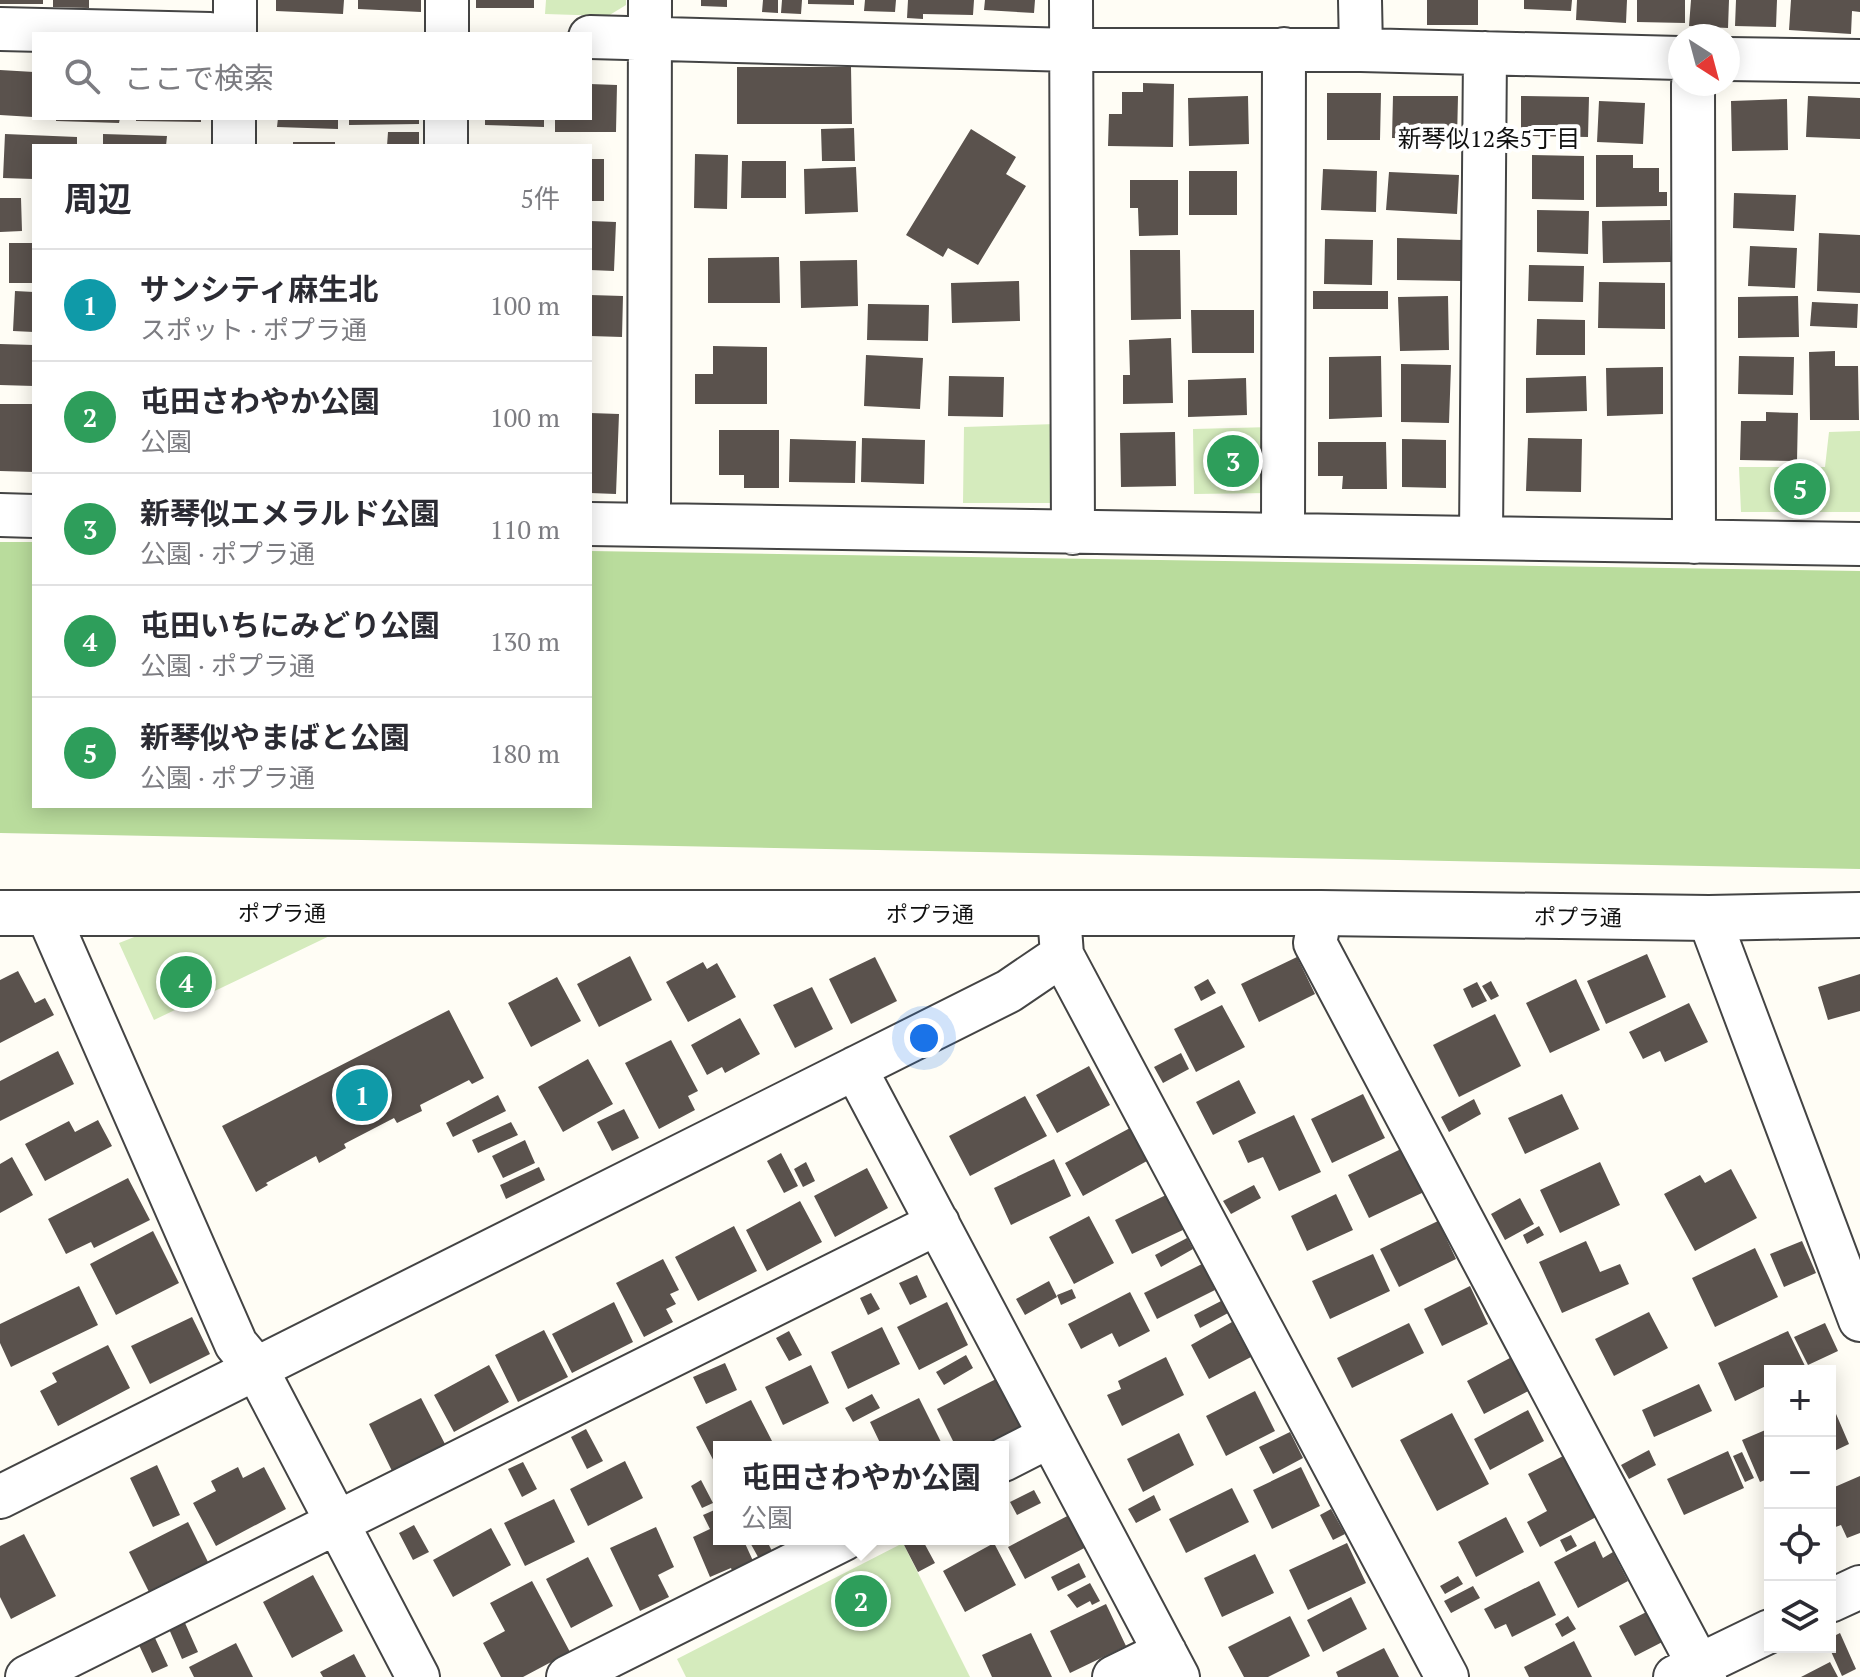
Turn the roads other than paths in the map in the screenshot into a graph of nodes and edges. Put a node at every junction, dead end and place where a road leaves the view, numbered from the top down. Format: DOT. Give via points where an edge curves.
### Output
graph roads {
  1 [pos="235,0"];
  2 [pos="447,0"];
  3 [pos="1071,0"];
  4 [pos="1360,0"];
  5 [pos="650,19"];
  6 [pos="0,29"];
  7 [pos="126,32"];
  8 [pos="235,32"];
  9 [pos="447,32"];
  10 [pos="592,36"];
  11 [pos="1284,49"];
  12 [pos="1072,50"];
  13 [pos="1361,50"];
  14 [pos="1485,53"];
  15 [pos="1668,58"];
  16 [pos="1740,59"];
  17 [pos="1860,61"];
  18 [pos="1693,96"];
  19 [pos="234,120"];
  20 [pos="446,120"];
  21 [pos="234,144"];
  22 [pos="446,144"];
  23 [pos="0,515"];
  24 [pos="32,516"];
  25 [pos="592,524"];
  26 [pos="649,525"];
  27 [pos="1073,533"];
  28 [pos="1283,535"];
  29 [pos="1481,536"];
  30 [pos="1694,542"];
  31 [pos="1860,544"];
  32 [pos="0,913"];
  33 [pos="47,913"];
  34 [pos="1321,913"];
  35 [pos="1860,915"];
  36 [pos="1709,918"];
  37 [pos="1061,935"];
  38 [pos="855,1068"];
  39 [pos="938,1223"];
  40 [pos="1860,1320"];
  41 [pos="256,1368"];
  42 [pos="1050,1436"];
  43 [pos="1009,1457"];
  44 [pos="5,1482"];
  45 [pos="337,1523"];
  46 [pos="832,1545"];
  47 [pos="1860,1587"];
  48 [pos="1836,1598"];
  49 [pos="1764,1634"];
  50 [pos="1171,1665"];
  51 [pos="1693,1673"];
  52 [pos="27,1677"];
  53 [pos="418,1677"];
  54 [pos="568,1677"];
  55 [pos="1114,1677"];
  56 [pos="1447,1677"];
  1 -- 8 [label="street"];
  2 -- 9 [label="street"];
  3 -- 12 [label="street"];
  4 -- 13 [label="street"];
  5 -- 10 [label="street"];
  5 -- 12 [label="street"];
  5 -- 26 [label="street"];
  6 -- 7 [label="street"];
  11 -- 12 [label="street"];
  11 -- 13 [label="street"];
  11 -- 28 [label="street"];
  12 -- 27 [label="street"];
  13 -- 14 [label="street"];
  14 -- 15 [label="street"];
  14 -- 29 [label="street"];
  16 -- 17 [label="street"];
  18 -- 30 [label="street"];
  19 -- 21 [label="street"];
  20 -- 22 [label="street"];
  23 -- 24 [label="street"];
  25 -- 26 [label="street"];
  26 -- 27 [label="street"];
  27 -- 28 [label="street"];
  28 -- 29 [label="street"];
  29 -- 30 [label="street"];
  30 -- 31 [label="street"];
  32 -- 33 [label="street, ポプラ通"];
  33 -- 37 [label="street, ポプラ通"];
  33 -- 41 [label="street" via="236,1344"];
  34 -- 36 [label="street, ポプラ通"];
  34 -- 37 [label="street, ポプラ通"];
  34 -- 51 [label="street" via="1315,943"];
  35 -- 36 [label="street, ポプラ通"];
  36 -- 40 [label="street"];
  37 -- 38 [label="street" via="1009,991"];
  37 -- 56 [label="street"];
  38 -- 39 [label="street"];
  38 -- 41 [label="street"];
  39 -- 42 [label="street"];
  39 -- 45 [label="street"];
  41 -- 44 [label="street"];
  41 -- 45 [label="street"];
  42 -- 43 [label="street"];
  42 -- 50 [label="street"];
  45 -- 52 [label="street"];
  45 -- 53 [label="street"];
  46 -- 54 [label="street"];
  47 -- 48 [label="street"];
  49 -- 51 [label="street"];
  50 -- 55 [label="street"];
}
